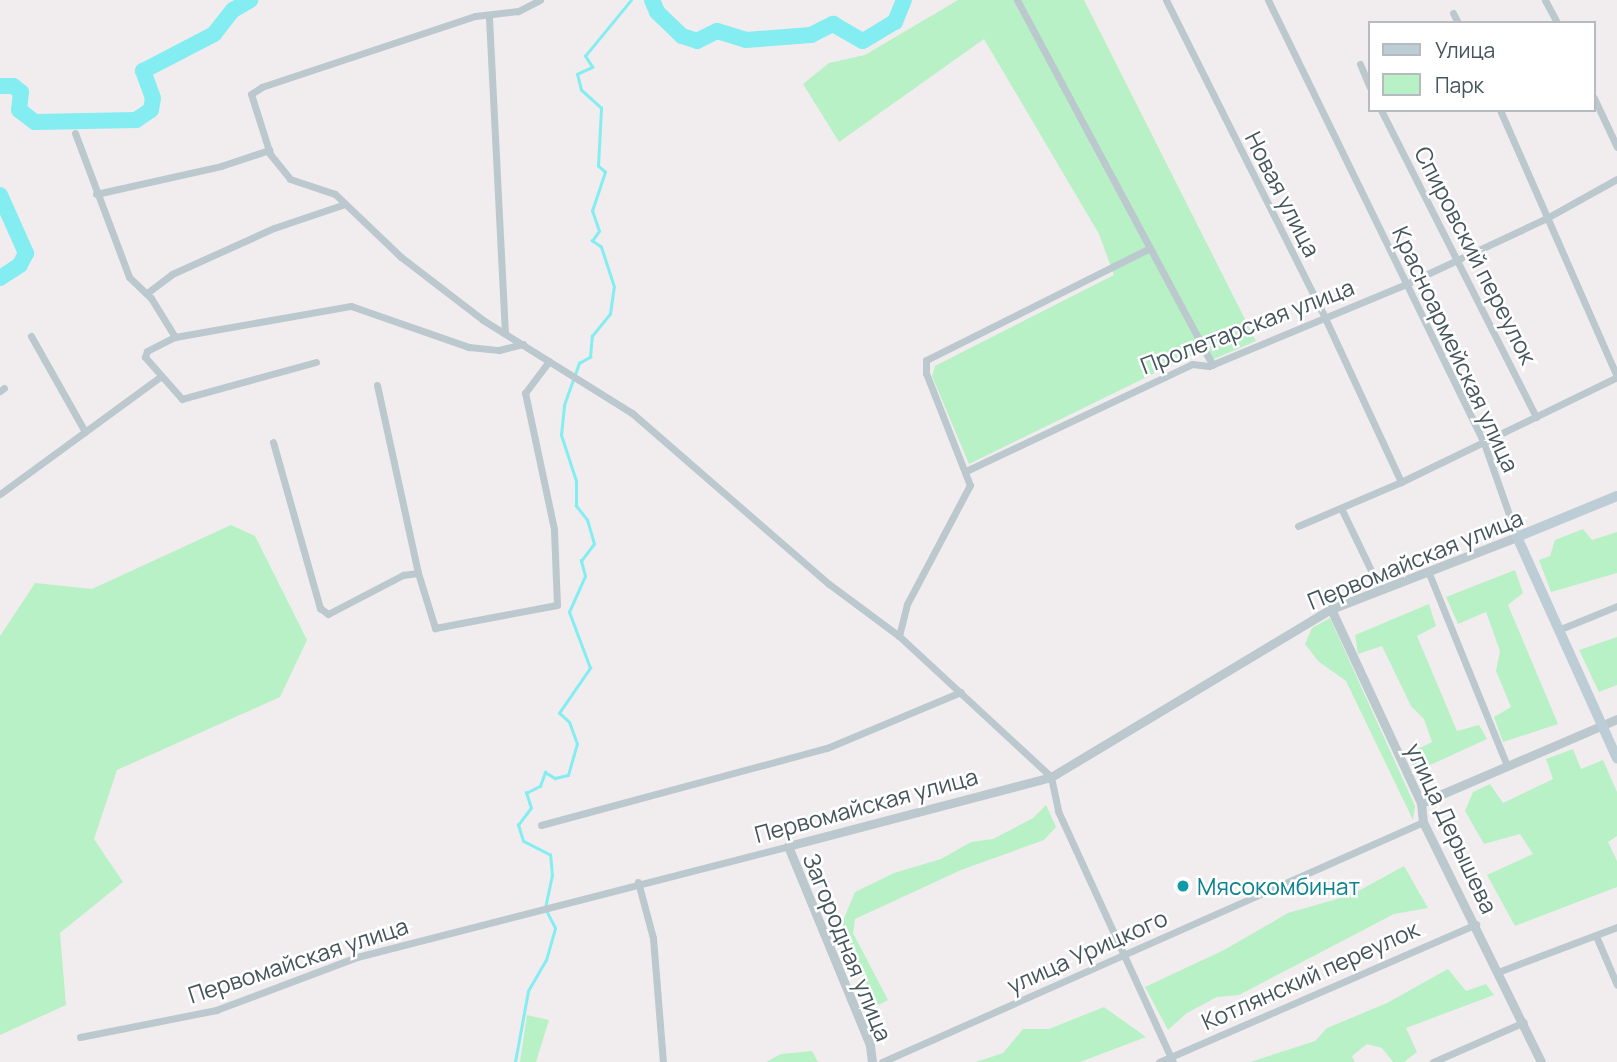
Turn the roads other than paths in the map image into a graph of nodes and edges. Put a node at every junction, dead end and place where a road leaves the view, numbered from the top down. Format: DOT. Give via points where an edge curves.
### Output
graph roads {
  1 [pos="540,0"];
  2 [pos="1017,0"];
  3 [pos="1167,0"];
  4 [pos="1268,0"];
  5 [pos="1545,0"];
  6 [pos="1453,13"];
  7 [pos="489,18"];
  8 [pos="1457,21"];
  9 [pos="1556,21"];
  10 [pos="1360,64"];
  11 [pos="1368,82"];
  12 [pos="1596,102"];
  13 [pos="1382,112"];
  14 [pos="1501,112"];
  15 [pos="75,133"];
  16 [pos="1617,147"];
  17 [pos="269,150"];
  18 [pos="1617,179"];
  19 [pos="96,194"];
  20 [pos="345,204"];
  21 [pos="1545,219"];
  22 [pos="1150,248"];
  23 [pos="1457,260"];
  24 [pos="1406,285"];
  25 [pos="147,293"];
  26 [pos="1325,318"];
  27 [pos="506,334"];
  28 [pos="31,336"];
  29 [pos="175,337"];
  30 [pos="523,344"];
  31 [pos="549,361"];
  32 [pos="316,362"];
  33 [pos="1213,365"];
  34 [pos="160,377"];
  35 [pos="1617,377"];
  36 [pos="377,385"];
  37 [pos="1536,417"];
  38 [pos="85,432"];
  39 [pos="273,442"];
  40 [pos="1484,443"];
  41 [pos="966,471"];
  42 [pos="1401,482"];
  43 [pos="0,494"];
  44 [pos="1617,496"];
  45 [pos="1341,508"];
  46 [pos="1298,526"];
  47 [pos="1517,537"];
  48 [pos="1428,572"];
  49 [pos="418,573"];
  50 [pos="1380,589"];
  51 [pos="1617,606"];
  52 [pos="1331,609"];
  53 [pos="1558,630"];
  54 [pos="899,636"];
  55 [pos="961,692"];
  56 [pos="1617,719"];
  57 [pos="1602,725"];
  58 [pos="1617,758"];
  59 [pos="1507,766"];
  60 [pos="1051,777"];
  61 [pos="1421,803"];
  62 [pos="1423,822"];
  63 [pos="541,825"];
  64 [pos="788,846"];
  65 [pos="638,882"];
  66 [pos="1476,924"];
  67 [pos="1617,927"];
  68 [pos="1596,936"];
  69 [pos="1123,957"];
  70 [pos="1498,972"];
  71 [pos="1617,985"];
  72 [pos="1524,1022"];
  73 [pos="80,1037"];
  74 [pos="1172,1059"];
  75 [pos="663,1062"];
  76 [pos="872,1062"];
  77 [pos="882,1062"];
  78 [pos="1159,1062"];
  79 [pos="1433,1062"];
  80 [pos="1541,1062"];
  1 -- 7 [label="street"];
  2 -- 22 [label="street"];
  3 -- 26 [label="street, Новая улица"];
  4 -- 24 [label="street, Красноармейская улица"];
  5 -- 9 [label="street"];
  6 -- 8 [label="street"];
  7 -- 17 [label="street" via="475,16 262,87 251,94"];
  7 -- 27 [label="street"];
  10 -- 11 [label="street"];
  12 -- 16 [label="street"];
  13 -- 23 [label="street, Спировский переулок"];
  14 -- 21 [label="street" via="1544,204"];
  15 -- 19 [label="street"];
  17 -- 19 [label="street" via="221,166"];
  17 -- 20 [label="street" via="290,179 335,194"];
  18 -- 21 [label="street, Пролетарская улица"];
  19 -- 25 [label="street" via="129,277"];
  20 -- 25 [label="street" via="274,228 172,274"];
  20 -- 27 [label="street" via="401,257"];
  21 -- 23 [label="street, Пролетарская улица"];
  21 -- 35 [label="street"];
  22 -- 33 [label="street"];
  22 -- 41 [label="street" via="926,360 926,373"];
  23 -- 24 [label="street, Пролетарская улица"];
  23 -- 37 [label="street, Спировский переулок"];
  24 -- 26 [label="street, Пролетарская улица"];
  24 -- 40 [label="street, Красноармейская улица"];
  25 -- 29 [label="street"];
  26 -- 33 [label="street, Пролетарская улица"];
  26 -- 42 [label="street, Новая улица"];
  27 -- 30 [label="street"];
  28 -- 38 [label="street"];
  29 -- 30 [label="street" via="351,306 469,347 499,350"];
  29 -- 34 [label="street" via="147,351 145,357"];
  30 -- 31 [label="street"];
  31 -- 49 [label="street" via="525,393 557,551 557,605 435,628"];
  31 -- 54 [label="street" via="632,413 829,584"];
  32 -- 34 [label="street" via="182,399"];
  33 -- 41 [label="street, Пролетарская улица" via="1192,364"];
  34 -- 38 [label="street"];
  35 -- 37 [label="street"];
  36 -- 49 [label="street"];
  37 -- 40 [label="street"];
  38 -- 43 [label="street"];
  39 -- 49 [label="street" via="320,608 328,614 403,575"];
  40 -- 42 [label="street"];
  40 -- 47 [label="street, Красноармейская улица"];
  41 -- 54 [label="street" via="970,485 965,500 907,604"];
  42 -- 45 [label="street"];
  44 -- 47 [label="main road, Первомайская улица"];
  45 -- 46 [label="street"];
  45 -- 50 [label="street"];
  47 -- 48 [label="street, Первомайская улица"];
  47 -- 53 [label="main road, Красноармейская улица"];
  48 -- 50 [label="street, Первомайская улица"];
  48 -- 59 [label="street"];
  50 -- 52 [label="street, Первомайская улица"];
  51 -- 53 [label="street"];
  52 -- 60 [label="street, Первомайская улица"];
  52 -- 61 [label="street, улица Дерышева"];
  53 -- 57 [label="main road, Красноармейская улица"];
  54 -- 55 [label="street"];
  55 -- 60 [label="street"];
  55 -- 63 [label="street" via="814,752"];
  56 -- 57 [label="street"];
  57 -- 58 [label="main road, Красноармейская улица"];
  57 -- 59 [label="street"];
  59 -- 61 [label="street"];
  60 -- 64 [label="street, Первомайская улица"];
  60 -- 69 [label="street" via="1058,811"];
  61 -- 62 [label="street, улица Дерышева"];
  62 -- 66 [label="street, улица Дерышева"];
  62 -- 69 [label="street, улица Урицкого"];
  64 -- 65 [label="street, Первомайская улица"];
  64 -- 76 [label="street, Загородная улица" via="870,1045"];
  65 -- 73 [label="street, Первомайская улица" via="358,957 216,1010"];
  65 -- 75 [label="street" via="653,938"];
  66 -- 70 [label="street, улица Дерышева"];
  66 -- 74 [label="street, Котлянский переулок"];
  67 -- 68 [label="street"];
  68 -- 70 [label="street"];
  68 -- 71 [label="street"];
  69 -- 74 [label="street"];
  69 -- 77 [label="street, улица Урицкого"];
  70 -- 72 [label="street, улица Дерышева"];
  72 -- 79 [label="street"];
  72 -- 80 [label="street, улица Дерышева"];
  74 -- 78 [label="street, Котлянский переулок"];
}
